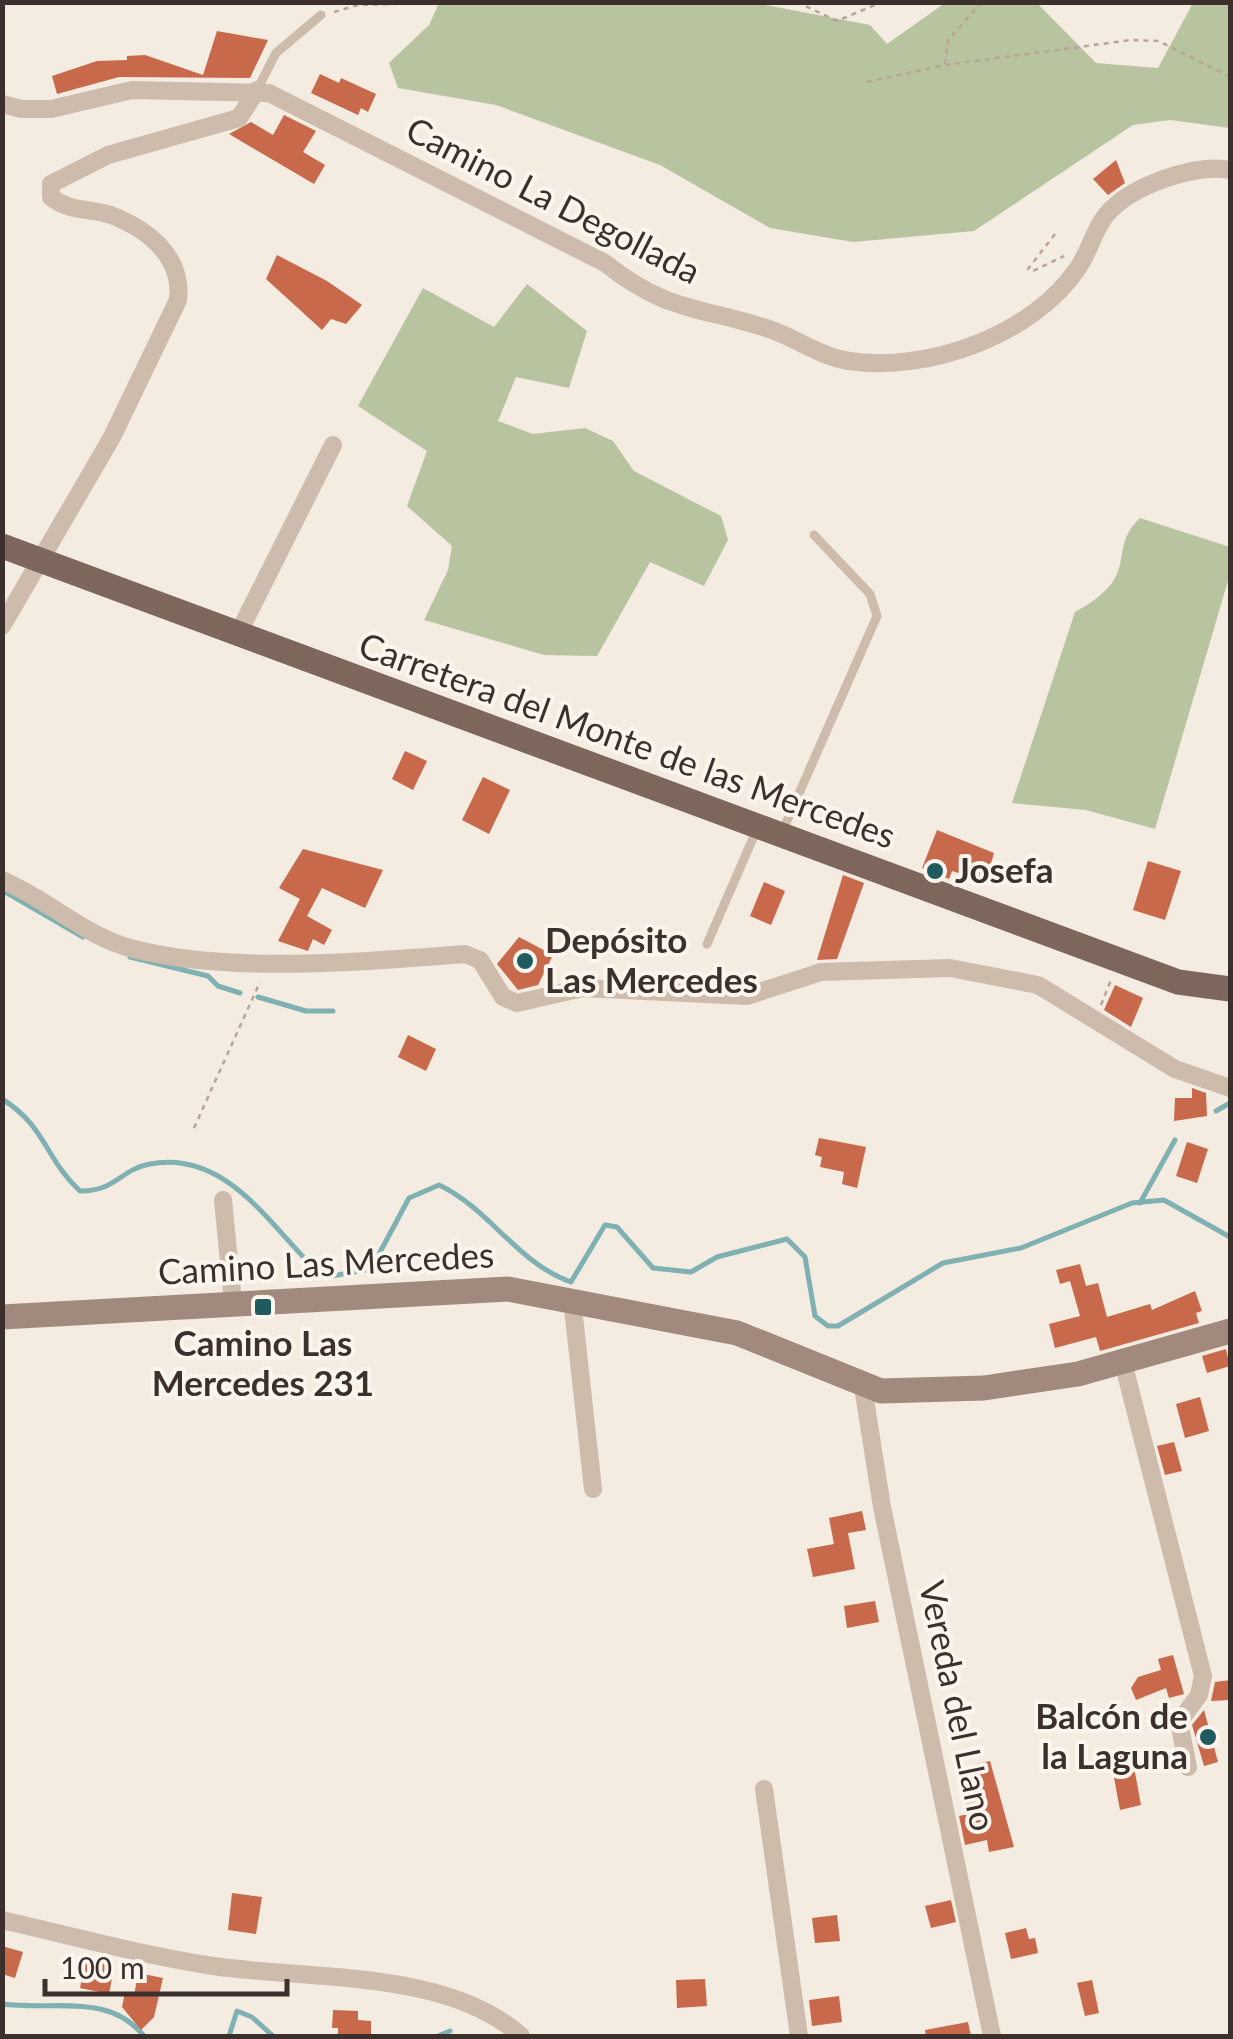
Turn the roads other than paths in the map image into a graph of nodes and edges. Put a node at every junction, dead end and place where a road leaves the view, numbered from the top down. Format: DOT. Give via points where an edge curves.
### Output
graph roads {
  1 [pos="321,16"];
  2 [pos="256,90"];
  3 [pos="2,104"];
  4 [pos="1230,170"];
  5 [pos="333,446"];
  6 [pos="814,534"];
  7 [pos="2,546"];
  8 [pos="37,560"];
  9 [pos="2,626"];
  10 [pos="238,634"];
  11 [pos="770,831"];
  12 [pos="2,880"];
  13 [pos="707,944"];
  14 [pos="1230,989"];
  15 [pos="1230,1088"];
  16 [pos="223,1200"];
  17 [pos="572,1299"];
  18 [pos="233,1302"];
  19 [pos="2,1317"];
  20 [pos="1230,1331"];
  21 [pos="1123,1362"];
  22 [pos="864,1387"];
  23 [pos="594,1489"];
  24 [pos="1188,1767"];
  25 [pos="764,1789"];
  26 [pos="2,1920"];
  27 [pos="522,2036"];
  28 [pos="800,2036"];
  29 [pos="992,2036"];
  1 -- 2 [label="lane" via="276,53"];
  2 -- 3 [label="street" via="132,90 22,110"];
  2 -- 4 [label="street, Camino La Degollada" via="605,263 670,305 771,330 858,362 946,355 1017,326 1075,272 1113,208 1176,175 1212,166"];
  2 -- 8 [label="street" via="239,118 108,154 51,184 61,205 111,216 160,244 180,279 178,300 112,437"];
  5 -- 10 [label="street"];
  6 -- 11 [label="lane" via="870,594 876,616"];
  7 -- 8 [label="main road, Carretera del Monte de las Mercedes"];
  8 -- 9 [label="street"];
  8 -- 10 [label="main road, Carretera del Monte de las Mercedes"];
  10 -- 11 [label="main road, Carretera del Monte de las Mercedes"];
  11 -- 13 [label="lane"];
  11 -- 14 [label="main road, Carretera del Monte de las Mercedes" via="1178,982"];
  12 -- 15 [label="street" via="128,948 268,962 465,954 480,960 503,997 517,1003 583,988 747,996 822,972 950,968 1038,985 1175,1069"];
  16 -- 18 [label="street"];
  17 -- 18 [label="main road, Camino Las Mercedes" via="478,1288"];
  17 -- 22 [label="main road, Camino Las Mercedes" via="737,1333"];
  17 -- 23 [label="street"];
  18 -- 19 [label="main road, Camino Las Mercedes"];
  20 -- 21 [label="main road, Camino Las Mercedes"];
  21 -- 22 [label="main road, Camino Las Mercedes" via="984,1388"];
  21 -- 24 [label="street" via="1203,1676 1180,1722"];
  22 -- 29 [label="street, Vereda del Llano" via="882,1507"];
  25 -- 28 [label="street"];
  26 -- 27 [label="street" via="211,1966 423,1990 471,2002"];
}
